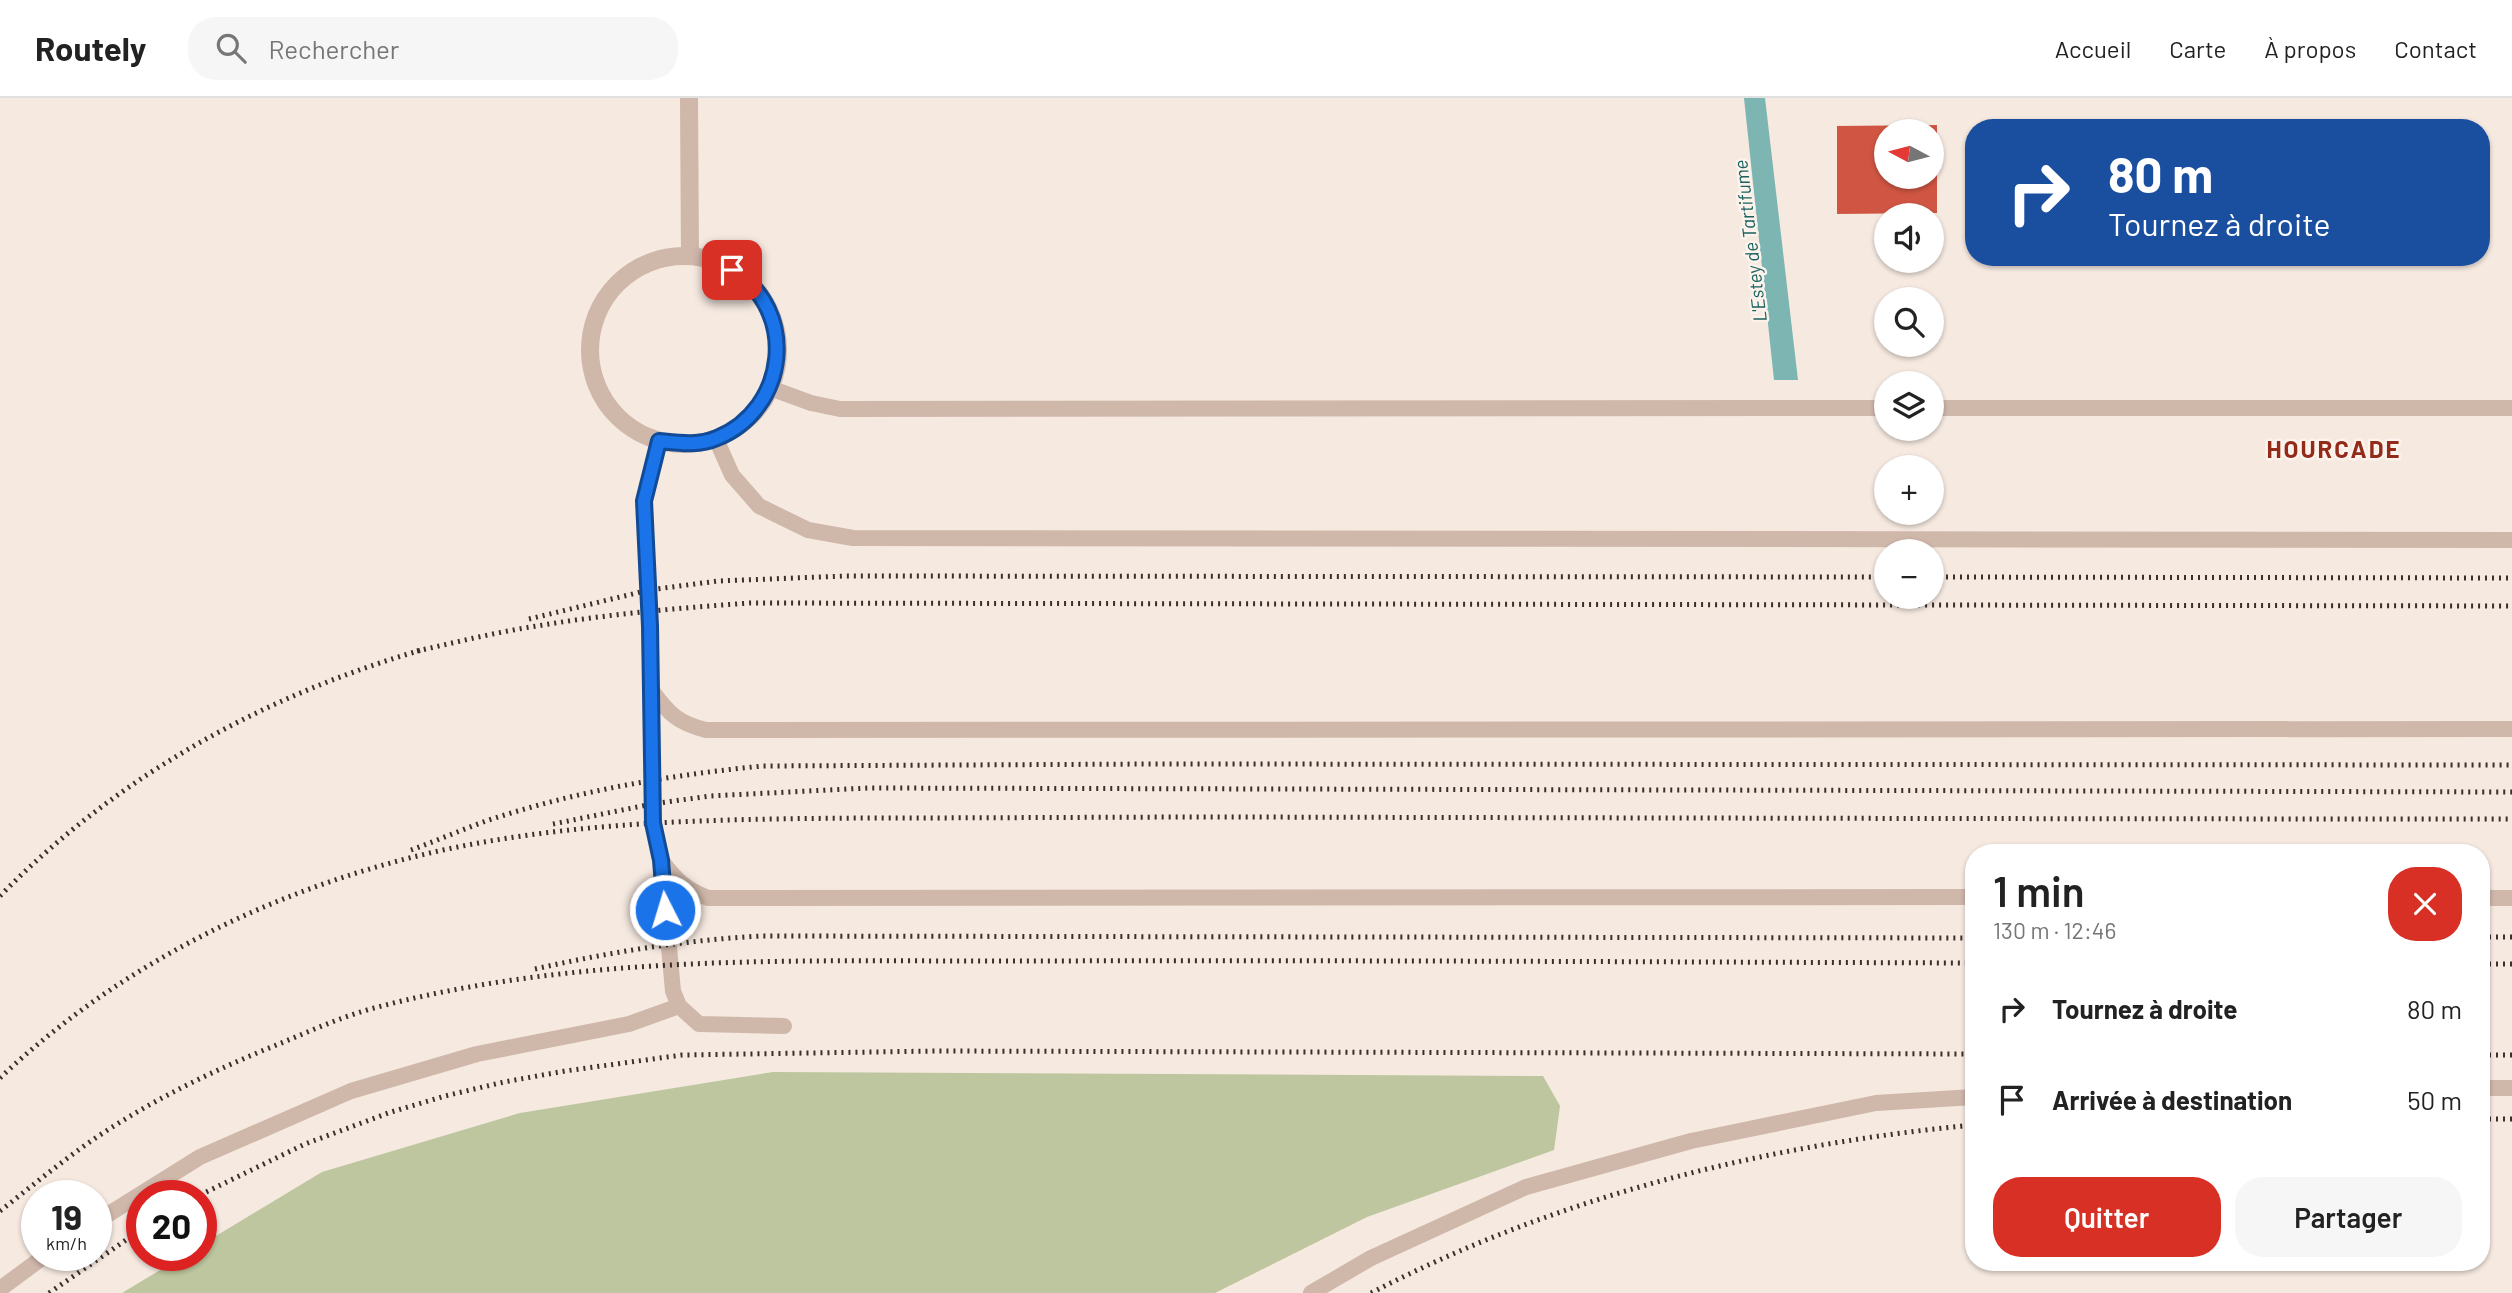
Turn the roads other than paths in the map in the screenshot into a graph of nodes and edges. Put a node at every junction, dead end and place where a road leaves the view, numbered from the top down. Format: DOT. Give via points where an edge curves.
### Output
graph roads {
  1 [pos="689,98"];
  2 [pos="690,256"];
  3 [pos="770,388"];
  4 [pos="1874,408"];
  5 [pos="1944,408"];
  6 [pos="2512,408"];
  7 [pos="716,439"];
  8 [pos="659,441"];
  9 [pos="2512,540"];
  10 [pos="652,691"];
  11 [pos="2512,729"];
  12 [pos="661,860"];
  13 [pos="1965,897"];
  14 [pos="2490,898"];
  15 [pos="2512,898"];
  16 [pos="679,1006"];
  17 [pos="784,1026"];
  18 [pos="2490,1088"];
  19 [pos="2512,1088"];
  20 [pos="1965,1098"];
  21 [pos="112,1212"];
  22 [pos="25,1271"];
  23 [pos="0,1289"];
  24 [pos="1311,1293"];
  1 -- 2 [label="street"];
  2 -- 3 [label="street" via="720,262 745,278 764,301 775,329 778,359"];
  2 -- 8 [label="street" via="659,258 631,271 609,292 593,330 590,350 595,380 609,407 632,429"];
  3 -- 4 [label="lane" via="811,404 840,409"];
  3 -- 7 [label="street" via="757,410"];
  5 -- 6 [label="lane"];
  7 -- 8 [label="street" via="688,444"];
  7 -- 9 [label="lane" via="732,475 759,506 808,530 853,538"];
  8 -- 10 [label="lane" via="644,501"];
  10 -- 11 [label="lane" via="666,711 686,725 706,730"];
  10 -- 12 [label="lane" via="653,823"];
  12 -- 13 [label="lane" via="676,880 708,898"];
  12 -- 16 [label="lane" via="671,983"];
  14 -- 15 [label="lane"];
  16 -- 17 [label="lane" via="699,1024"];
  16 -- 21 [label="lane" via="629,1024 477,1054 351,1091 200,1157"];
  18 -- 19 [label="lane"];
  20 -- 24 [label="lane" via="1863,1106 1691,1141 1526,1187 1371,1258"];
  22 -- 23 [label="lane"];
}
